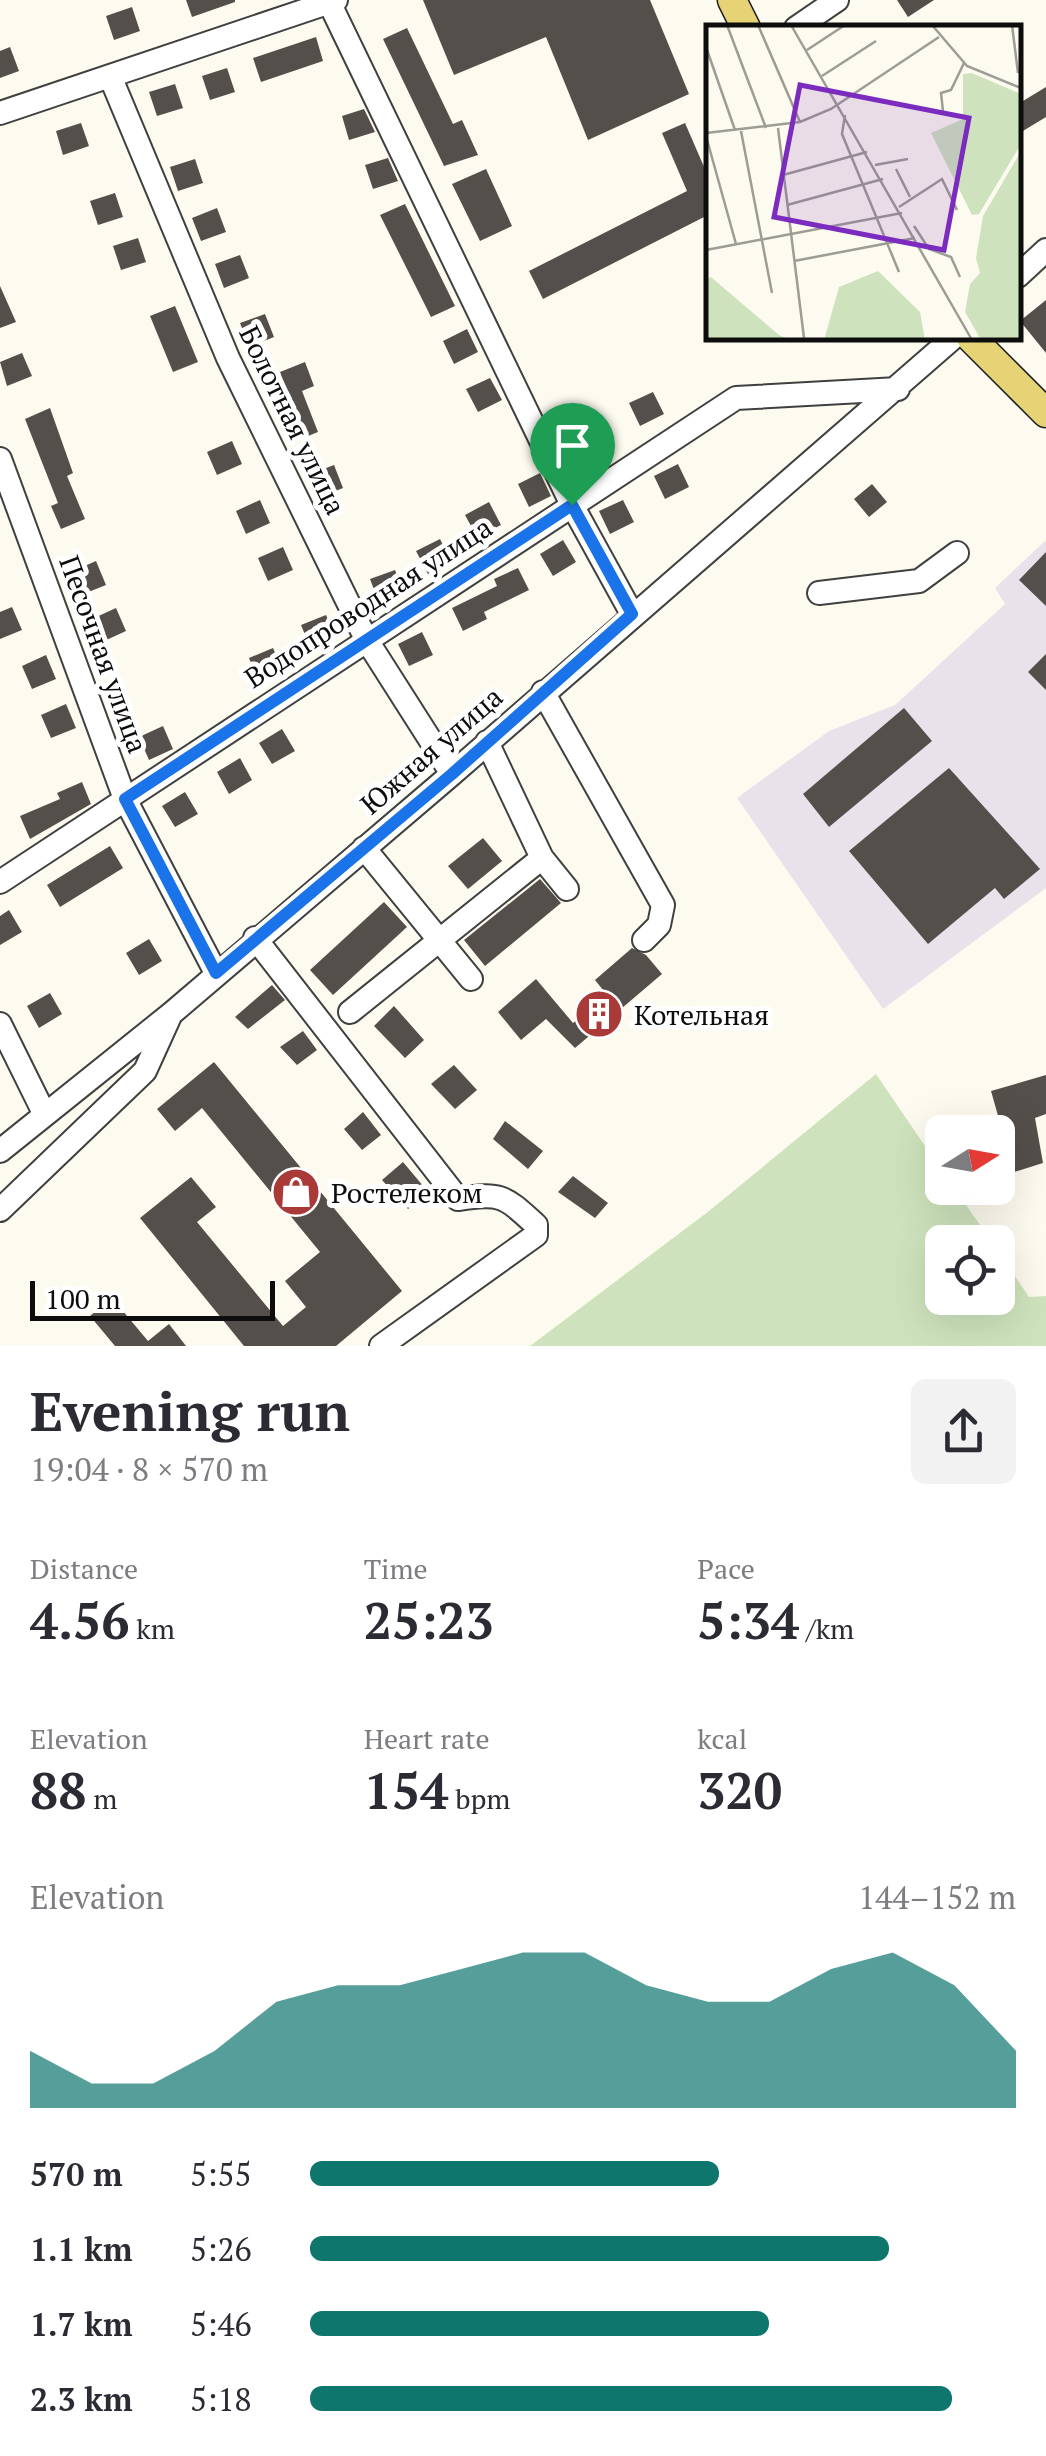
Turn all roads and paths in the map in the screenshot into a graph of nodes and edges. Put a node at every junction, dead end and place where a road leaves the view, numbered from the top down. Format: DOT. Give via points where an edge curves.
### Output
graph roads {
  1 [pos="732,0"];
  2 [pos="837,0"];
  3 [pos="332,1"];
  4 [pos="744,25"];
  5 [pos="800,25"];
  6 [pos="110,76"];
  7 [pos="0,113"];
  8 [pos="1046,250"];
  9 [pos="1021,273"];
  10 [pos="951,340"];
  11 [pos="974,340"];
  12 [pos="898,389"];
  13 [pos="1046,413"];
  14 [pos="0,459"];
  15 [pos="572,505"];
  16 [pos="957,553"];
  17 [pos="819,593"];
  18 [pos="632,614"];
  19 [pos="366,639"];
  20 [pos="543,692"];
  21 [pos="486,742"];
  22 [pos="452,774"];
  23 [pos="125,799"];
  24 [pos="364,848"];
  25 [pos="542,858"];
  26 [pos="0,882"];
  27 [pos="567,889"];
  28 [pos="255,938"];
  29 [pos="440,940"];
  30 [pos="644,940"];
  31 [pos="216,973"];
  32 [pos="470,978"];
  33 [pos="350,1012"];
  34 [pos="172,1013"];
  35 [pos="0,1024"];
  36 [pos="44,1112"];
  37 [pos="0,1151"];
  38 [pos="0,1210"];
  39 [pos="381,1346"];
  1 -- 4 [label="main road"];
  2 -- 5 [label="street"];
  3 -- 6 [label="street"];
  3 -- 15 [label="street"];
  6 -- 7 [label="street"];
  6 -- 19 [label="street, Болотная улица" via="228,358"];
  8 -- 9 [label="street"];
  10 -- 12 [label="street, Южная улица"];
  11 -- 13 [label="main road"];
  12 -- 15 [label="street, Водопроводная улица" via="736,398"];
  12 -- 18 [label="street, Южная улица"];
  14 -- 23 [label="street, Песочная улица"];
  15 -- 18 [label="street"];
  15 -- 19 [label="street, Водопроводная улица"];
  16 -- 17 [label="street" via="919,581"];
  18 -- 20 [label="street, Южная улица"];
  19 -- 22 [label="street, Болотная улица"];
  19 -- 23 [label="street, Водопроводная улица"];
  20 -- 21 [label="street, Южная улица"];
  20 -- 30 [label="street" via="662,905 659,925"];
  21 -- 22 [label="street, Южная улица"];
  21 -- 25 [label="street"];
  22 -- 24 [label="street, Южная улица"];
  23 -- 26 [label="street, Водопроводная улица"];
  23 -- 31 [label="street, Песочная улица"];
  24 -- 28 [label="street, Южная улица"];
  24 -- 29 [label="street"];
  25 -- 27 [label="street"];
  25 -- 29 [label="street"];
  28 -- 31 [label="street, Южная улица"];
  28 -- 39 [label="street" via="458,1198 488,1192 508,1199 536,1225 536,1234"];
  29 -- 32 [label="street"];
  29 -- 33 [label="street"];
  31 -- 34 [label="street, Южная улица"];
  34 -- 36 [label="street, Южная улица"];
  34 -- 38 [label="street" via="145,1072"];
  35 -- 36 [label="street"];
  36 -- 37 [label="street, Южная улица"];
}
